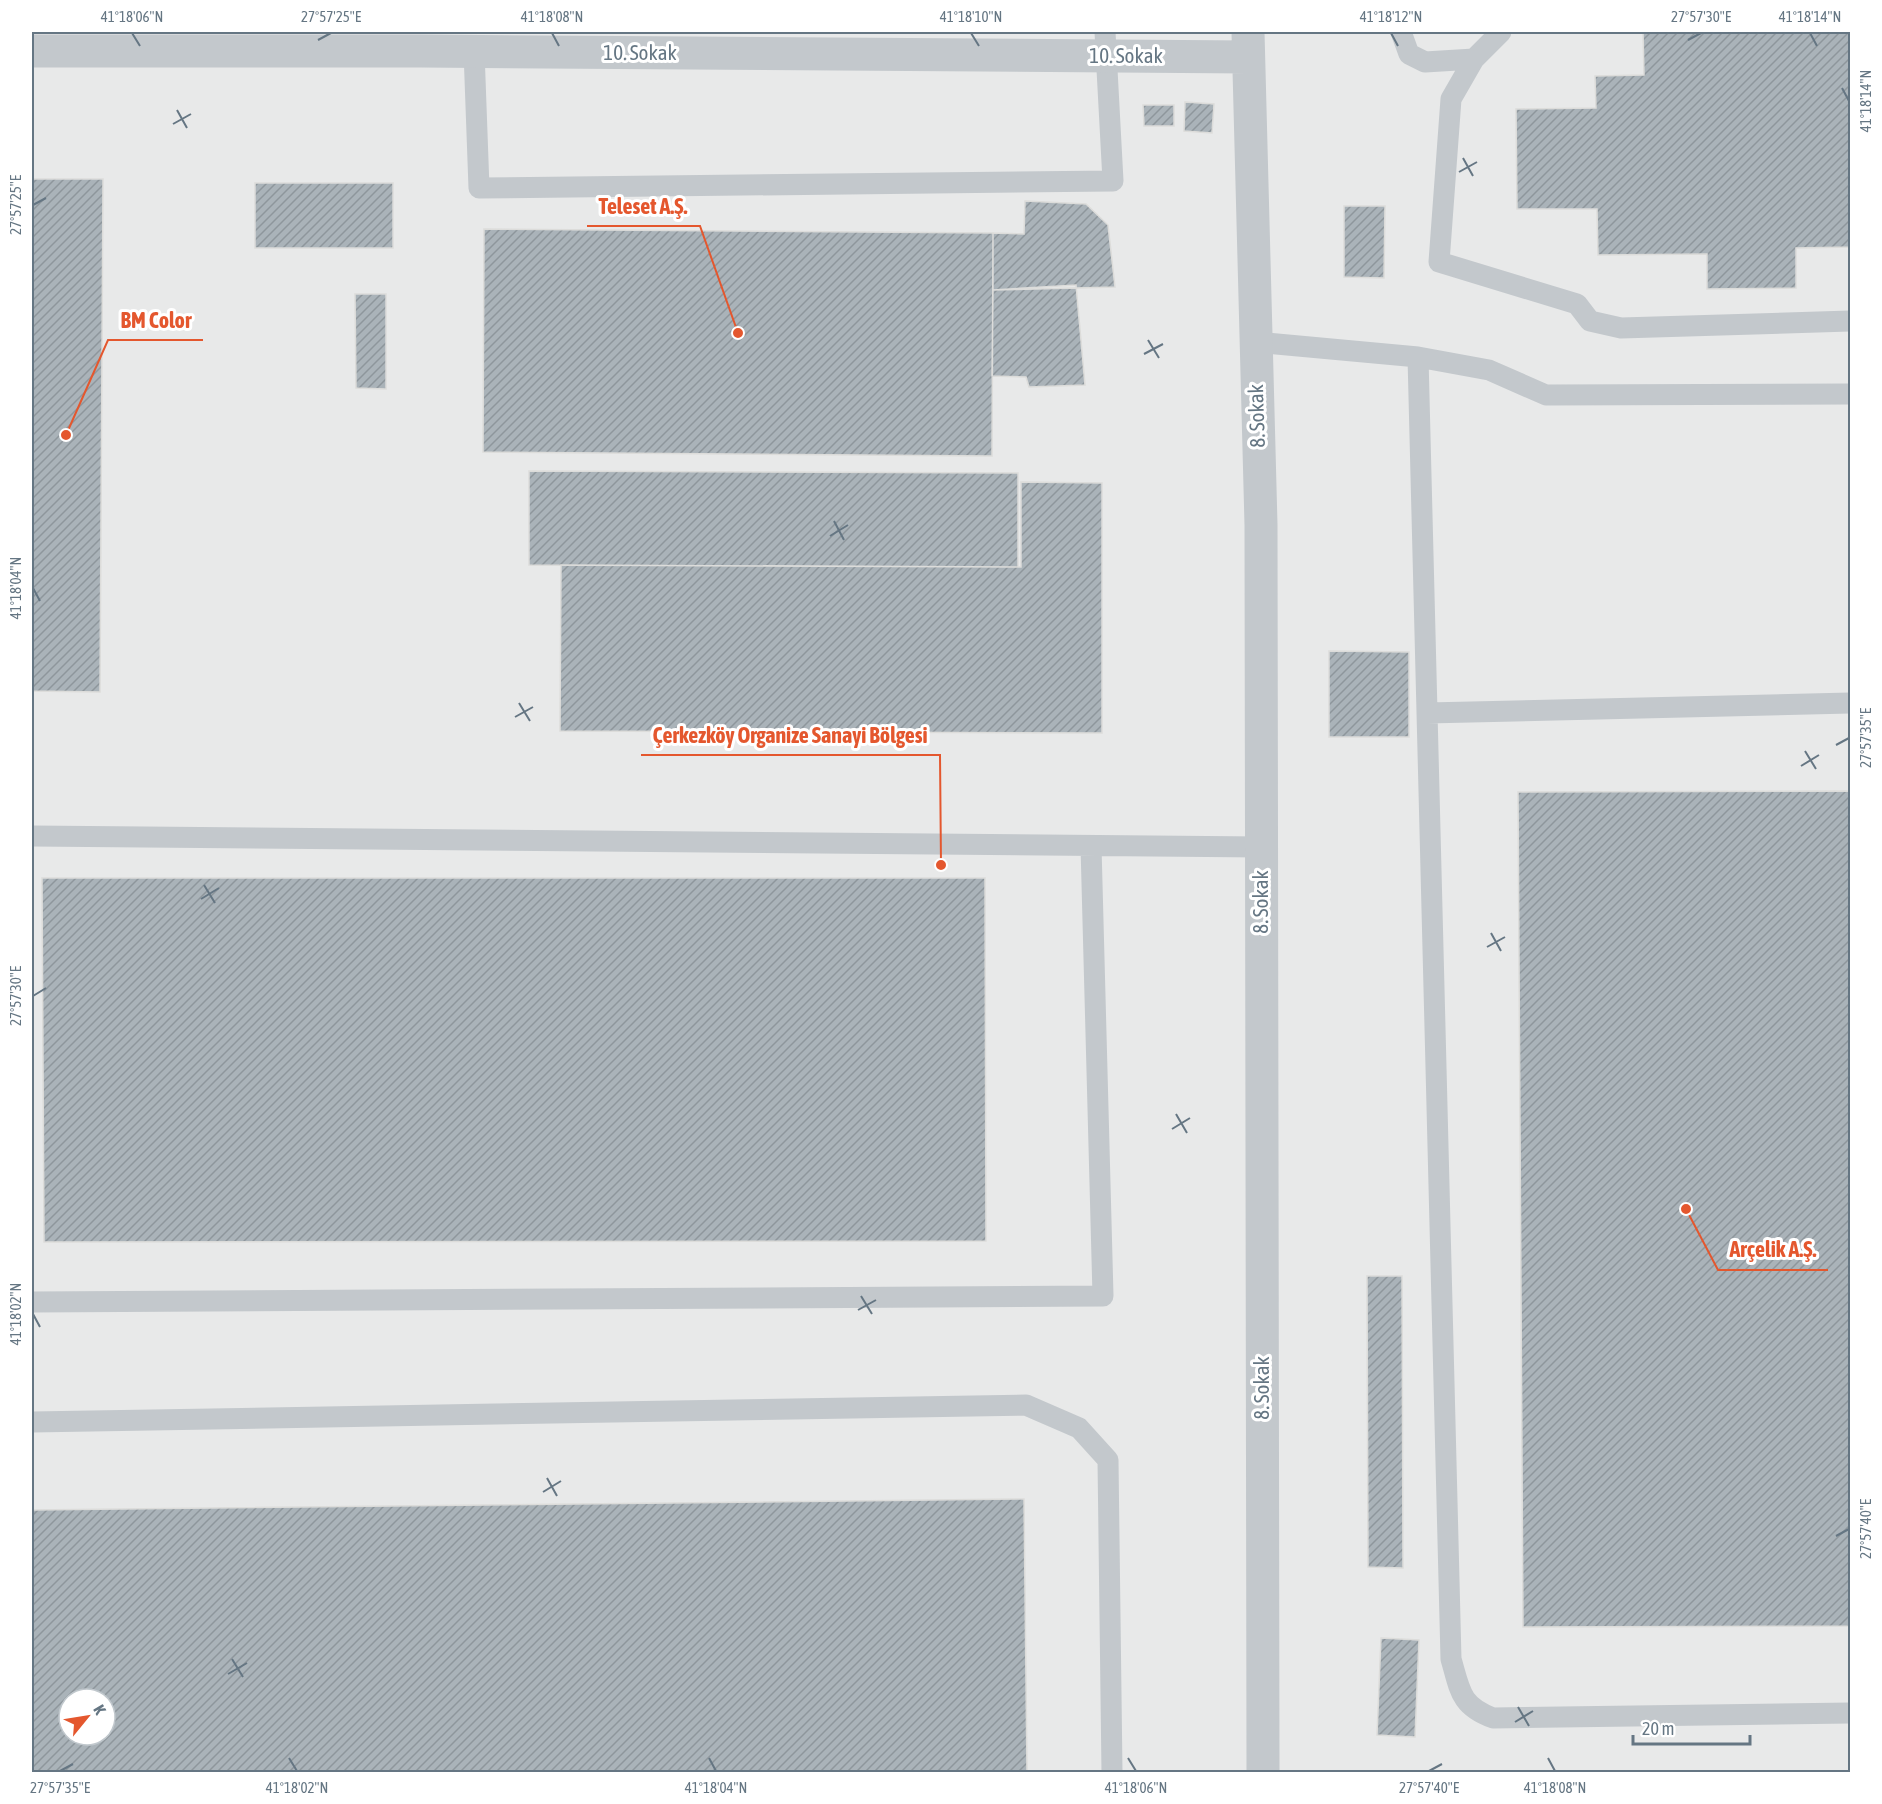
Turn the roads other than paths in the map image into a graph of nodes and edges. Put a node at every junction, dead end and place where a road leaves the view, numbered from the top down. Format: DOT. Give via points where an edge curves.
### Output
graph roads {
  1 [pos="1401,32"];
  2 [pos="1501,32"];
  3 [pos="1105,44"];
  4 [pos="1248,44"];
  5 [pos="32,51"];
  6 [pos="474,51"];
  7 [pos="1474,59"];
  8 [pos="1851,321"];
  9 [pos="1256,342"];
  10 [pos="1418,357"];
  11 [pos="1851,394"];
  12 [pos="1851,703"];
  13 [pos="1427,713"];
  14 [pos="32,836"];
  15 [pos="1091,846"];
  16 [pos="1261,847"];
  17 [pos="32,1302"];
  18 [pos="32,1422"];
  19 [pos="1851,1713"];
  20 [pos="1112,1773"];
  21 [pos="1263,1773"];
  1 -- 7 [label="lane" via="1409,54 1425,62"];
  2 -- 7 [label="lane"];
  3 -- 4 [label="street, 10. Sokak"];
  3 -- 6 [label="street, 10. Sokak"];
  3 -- 6 [label="lane" via="1113,181 479,188"];
  4 -- 9 [label="street, 8. Sokak"];
  5 -- 6 [label="street, 10. Sokak"];
  7 -- 8 [label="lane" via="1451,99 1439,262 1578,304 1590,321 1621,328"];
  9 -- 10 [label="lane"];
  9 -- 16 [label="street, 8. Sokak"];
  10 -- 11 [label="lane" via="1489,370 1546,395"];
  10 -- 13 [label="lane"];
  12 -- 13 [label="lane"];
  13 -- 19 [label="lane" via="1451,1659 1461,1695 1476,1712 1493,1718"];
  14 -- 15 [label="lane"];
  15 -- 16 [label="lane"];
  15 -- 17 [label="lane" via="1103,1296"];
  16 -- 21 [label="street, 8. Sokak"];
  18 -- 20 [label="lane" via="1026,1405 1079,1428 1108,1460"];
}
